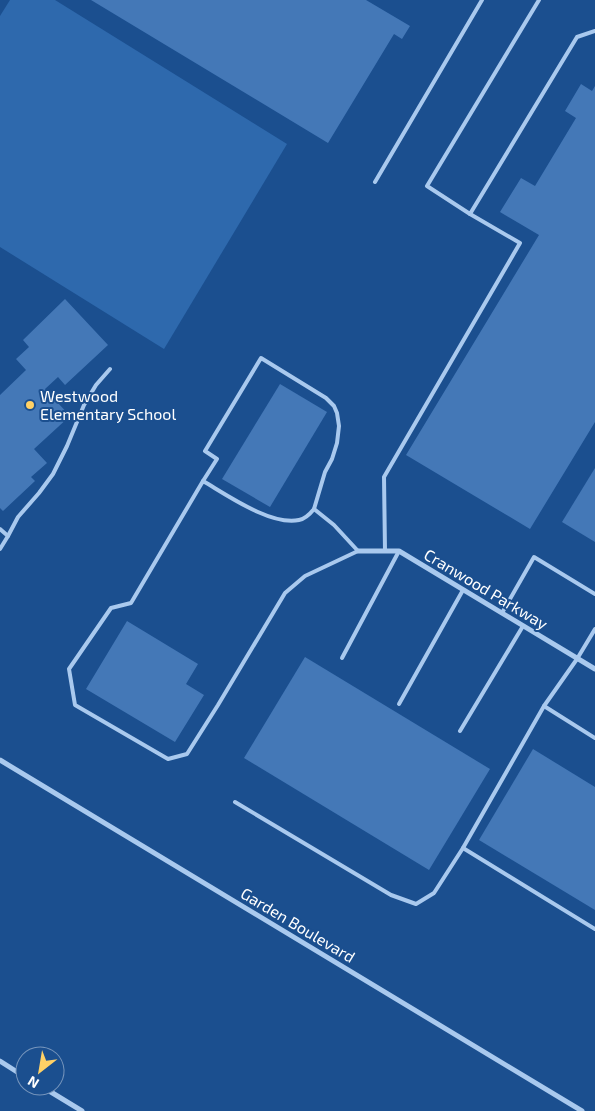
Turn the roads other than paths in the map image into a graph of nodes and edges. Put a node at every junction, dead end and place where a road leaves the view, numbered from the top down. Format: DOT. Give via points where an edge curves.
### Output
graph roads {
  1 [pos="482,0"];
  2 [pos="539,0"];
  3 [pos="595,30"];
  4 [pos="375,182"];
  5 [pos="470,214"];
  6 [pos="110,369"];
  7 [pos="203,481"];
  8 [pos="314,509"];
  9 [pos="0,529"];
  10 [pos="8,536"];
  11 [pos="0,548"];
  12 [pos="358,551"];
  13 [pos="385,551"];
  14 [pos="399,551"];
  15 [pos="463,590"];
  16 [pos="595,594"];
  17 [pos="502,613"];
  18 [pos="523,626"];
  19 [pos="595,629"];
  20 [pos="342,658"];
  21 [pos="577,659"];
  22 [pos="595,669"];
  23 [pos="399,704"];
  24 [pos="544,706"];
  25 [pos="460,732"];
  26 [pos="595,738"];
  27 [pos="0,760"];
  28 [pos="235,802"];
  29 [pos="463,848"];
  30 [pos="595,929"];
  31 [pos="0,1062"];
  32 [pos="15,1070"];
  33 [pos="57,1096"];
  34 [pos="82,1111"];
  35 [pos="582,1111"];
  1 -- 4 [label="lane"];
  2 -- 5 [label="lane" via="427,186"];
  3 -- 5 [label="lane" via="577,38"];
  5 -- 13 [label="lane" via="520,243 384,477"];
  6 -- 10 [label="lane" via="84,404 52,474 18,517"];
  7 -- 8 [label="lane" via="236,501 281,521 300,520"];
  7 -- 8 [label="lane" via="217,459 205,451 260,358 326,398 338,413 337,443"];
  7 -- 12 [label="lane" via="130,603 111,608 69,670 75,705 168,759 186,754 285,594 305,576"];
  8 -- 12 [label="lane"];
  9 -- 10 [label="lane"];
  10 -- 11 [label="lane"];
  12 -- 13 [label="street, Cranwood Parkway"];
  13 -- 14 [label="street, Cranwood Parkway"];
  14 -- 15 [label="street, Cranwood Parkway"];
  14 -- 20 [label="lane"];
  15 -- 17 [label="street, Cranwood Parkway"];
  15 -- 23 [label="lane"];
  16 -- 17 [label="lane" via="534,558"];
  17 -- 18 [label="street, Cranwood Parkway"];
  18 -- 21 [label="street, Cranwood Parkway"];
  18 -- 25 [label="lane"];
  19 -- 21 [label="lane"];
  21 -- 22 [label="street, Cranwood Parkway"];
  21 -- 24 [label="lane"];
  24 -- 26 [label="lane"];
  24 -- 29 [label="lane"];
  27 -- 35 [label="street, Garden Boulevard"];
  28 -- 29 [label="lane" via="390,895 416,904 434,893"];
  29 -- 30 [label="lane"];
  31 -- 32 [label="street"];
  33 -- 34 [label="street"];
}
